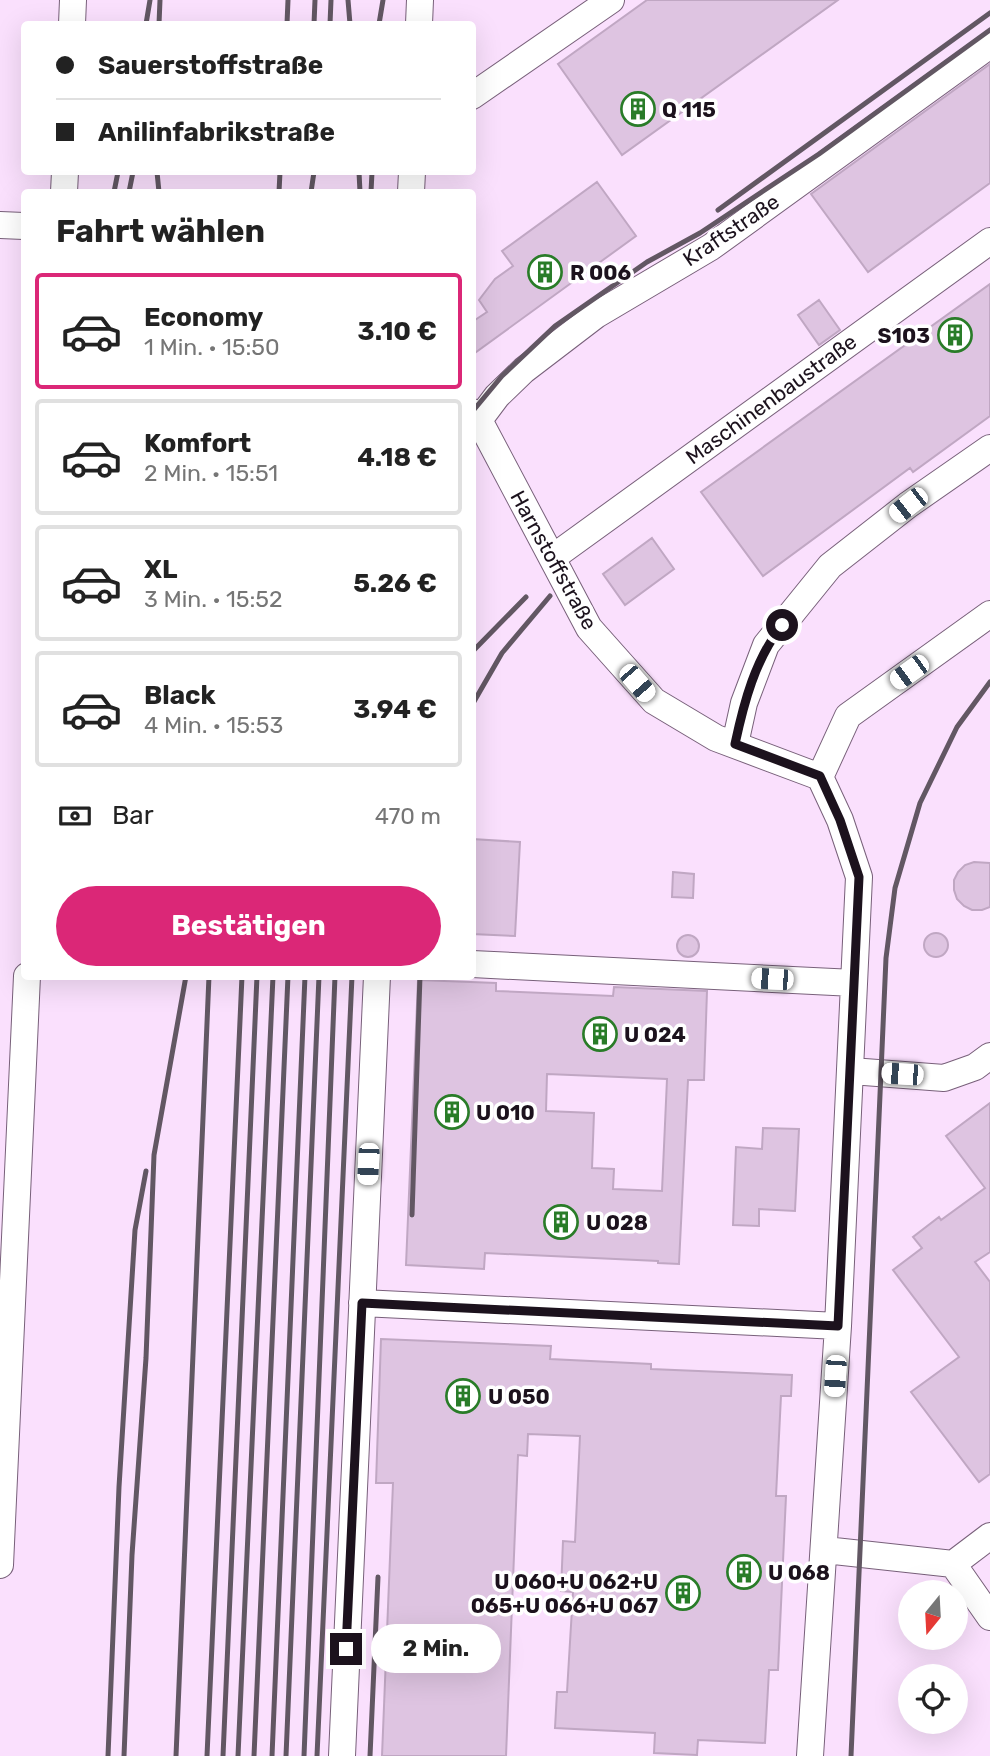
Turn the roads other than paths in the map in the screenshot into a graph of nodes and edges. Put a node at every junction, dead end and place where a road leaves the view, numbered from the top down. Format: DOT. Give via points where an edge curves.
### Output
graph roads {
  1 [pos="73,0"];
  2 [pos="421,0"];
  3 [pos="611,0"];
  4 [pos="72,21"];
  5 [pos="419,21"];
  6 [pos="990,45"];
  7 [pos="476,93"];
  8 [pos="0,225"];
  9 [pos="21,226"];
  10 [pos="990,241"];
  11 [pos="476,416"];
  12 [pos="990,448"];
  13 [pos="552,558"];
  14 [pos="990,614"];
  15 [pos="735,744"];
  16 [pos="820,776"];
  17 [pos="476,964"];
  18 [pos="27,980"];
  19 [pos="377,980"];
  20 [pos="854,983"];
  21 [pos="990,1056"];
  22 [pos="851,1071"];
  23 [pos="362,1303"];
  24 [pos="838,1326"];
  25 [pos="4,1405"];
  26 [pos="3,1441"];
  27 [pos="990,1536"];
  28 [pos="825,1550"];
  29 [pos="0,1564"];
  30 [pos="953,1564"];
  31 [pos="990,1617"];
  32 [pos="342,1756"];
  33 [pos="810,1756"];
  1 -- 4 [label="street"];
  2 -- 5 [label="street"];
  3 -- 7 [label="street"];
  6 -- 11 [label="street, Kraftstraße" via="711,247 596,315 524,370"];
  8 -- 9 [label="street"];
  10 -- 13 [label="street, Maschinenbaustraße"];
  11 -- 13 [label="street, Harnstoffstraße"];
  12 -- 15 [label="street" via="830,566 766,645 744,703"];
  13 -- 15 [label="street, Harnstoffstraße" via="589,628 653,701 716,738"];
  14 -- 16 [label="street" via="848,716"];
  15 -- 16 [label="street, Harnstoffstraße"];
  16 -- 20 [label="street" via="859,877"];
  17 -- 20 [label="street"];
  18 -- 25 [label="street"];
  19 -- 23 [label="street"];
  20 -- 22 [label="street"];
  21 -- 22 [label="street" via="944,1078"];
  22 -- 24 [label="street"];
  23 -- 24 [label="street"];
  23 -- 32 [label="street"];
  24 -- 28 [label="street"];
  25 -- 26 [label="street"];
  26 -- 29 [label="street"];
  27 -- 30 [label="street"];
  28 -- 30 [label="street"];
  28 -- 33 [label="street"];
  30 -- 31 [label="street"];
}
